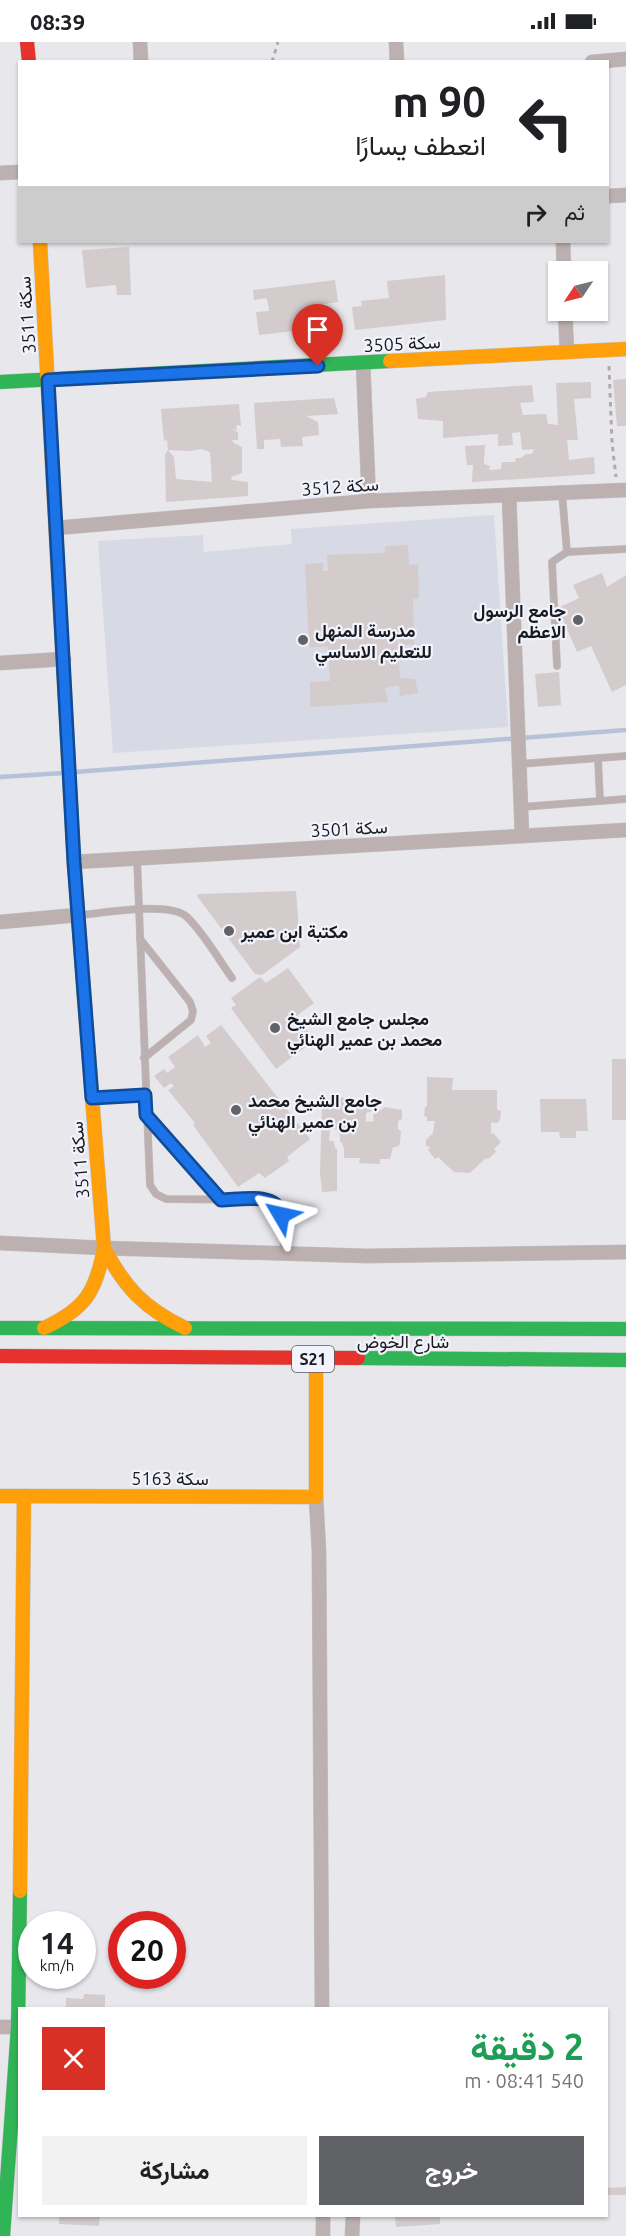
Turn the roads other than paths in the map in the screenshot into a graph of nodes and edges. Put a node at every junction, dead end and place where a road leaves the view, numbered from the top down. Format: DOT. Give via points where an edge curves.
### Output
graph roads {
  1 [pos="27,42"];
  2 [pos="140,42"];
  3 [pos="396,42"];
  4 [pos="626,59"];
  5 [pos="28,60"];
  6 [pos="141,60"];
  7 [pos="397,60"];
  8 [pos="609,60"];
  9 [pos="18,172"];
  10 [pos="0,173"];
  11 [pos="626,195"];
  12 [pos="609,196"];
  13 [pos="40,243"];
  14 [pos="563,243"];
  15 [pos="564,261"];
  16 [pos="566,321"];
  17 [pos="626,349"];
  18 [pos="567,352"];
  19 [pos="363,363"];
  20 [pos="48,380"];
  21 [pos="0,382"];
  22 [pos="622,490"];
  23 [pos="562,493"];
  24 [pos="509,495"];
  25 [pos="369,501"];
  26 [pos="56,528"];
  27 [pos="626,549"];
  28 [pos="567,552"];
  29 [pos="64,659"];
  30 [pos="0,663"];
  31 [pos="557,666"];
  32 [pos="626,756"];
  33 [pos="598,758"];
  34 [pos="519,764"];
  35 [pos="626,799"];
  36 [pos="600,801"];
  37 [pos="521,807"];
  38 [pos="626,830"];
  39 [pos="522,836"];
  40 [pos="137,858"];
  41 [pos="74,862"];
  42 [pos="139,910"];
  43 [pos="78,915"];
  44 [pos="0,922"];
  45 [pos="140,939"];
  46 [pos="232,978"];
  47 [pos="144,1058"];
  48 [pos="145,1095"];
  49 [pos="92,1098"];
  50 [pos="146,1115"];
  51 [pos="221,1200"];
  52 [pos="0,1243"];
  53 [pos="104,1248"];
  54 [pos="626,1252"];
  55 [pos="284,1254"];
  56 [pos="0,1328"];
  57 [pos="42,1329"];
  58 [pos="187,1329"];
  59 [pos="626,1329"];
  60 [pos="0,1356"];
  61 [pos="316,1359"];
  62 [pos="626,1360"];
  63 [pos="0,1496"];
  64 [pos="24,1496"];
  65 [pos="316,1497"];
  66 [pos="18,2007"];
  67 [pos="322,2007"];
  68 [pos="0,2027"];
  69 [pos="18,2027"];
  70 [pos="2,2212"];
  71 [pos="323,2217"];
  72 [pos="353,2217"];
  73 [pos="3,2236"];
  74 [pos="323,2236"];
  75 [pos="352,2236"];
  1 -- 5 [label="street"];
  2 -- 6 [label="street"];
  3 -- 7 [label="street"];
  4 -- 8 [label="street"];
  9 -- 10 [label="street"];
  11 -- 12 [label="street"];
  13 -- 20 [label="street, سكة 3511"];
  14 -- 15 [label="street"];
  16 -- 18 [label="street"];
  17 -- 18 [label="street, سكة 3505"];
  18 -- 19 [label="street, سكة 3505"];
  19 -- 20 [label="street, سكة 3505"];
  19 -- 25 [label="street"];
  20 -- 21 [label="street, سكة 3505"];
  20 -- 26 [label="street, سكة 3511"];
  22 -- 23 [label="street, سكة 3512"];
  23 -- 24 [label="street, سكة 3512"];
  23 -- 28 [label="lane"];
  24 -- 25 [label="street, سكة 3512"];
  24 -- 34 [label="street"];
  25 -- 26 [label="street, سكة 3512"];
  26 -- 29 [label="street, سكة 3511"];
  27 -- 28 [label="lane"];
  28 -- 31 [label="lane" via="552,562"];
  29 -- 30 [label="street"];
  29 -- 41 [label="street, سكة 3511"];
  32 -- 33 [label="lane"];
  33 -- 34 [label="lane"];
  33 -- 36 [label="lane"];
  34 -- 37 [label="street"];
  35 -- 36 [label="lane"];
  36 -- 37 [label="lane"];
  37 -- 39 [label="street"];
  38 -- 39 [label="street, سكة 3501"];
  39 -- 40 [label="street, سكة 3501"];
  40 -- 41 [label="street, سكة 3501"];
  40 -- 42 [label="lane"];
  41 -- 43 [label="street, سكة 3511"];
  42 -- 43 [label="lane"];
  42 -- 45 [label="lane"];
  42 -- 46 [label="lane" via="172,910 186,916"];
  43 -- 44 [label="street"];
  43 -- 49 [label="street, سكة 3511"];
  45 -- 47 [label="lane"];
  45 -- 47 [label="lane" via="193,1011 191,1020"];
  47 -- 48 [label="lane"];
  48 -- 49 [label="lane"];
  48 -- 50 [label="lane"];
  49 -- 53 [label="street, سكة 3511"];
  50 -- 51 [label="lane"];
  50 -- 51 [label="lane" via="150,1185 156,1194 166,1199"];
  51 -- 55 [label="lane" via="274,1203 280,1210"];
  52 -- 53 [label="street"];
  53 -- 55 [label="street"];
  53 -- 57 [label="street" via="100,1276 87,1300 67,1319"];
  53 -- 58 [label="street" via="117,1275 136,1298"];
  54 -- 55 [label="street"];
  56 -- 57 [label="street, شارع الخوض / S21"];
  57 -- 58 [label="street, شارع الخوض / S21"];
  58 -- 59 [label="street, شارع الخوض / S21"];
  60 -- 61 [label="street, شارع الخوض / S21"];
  61 -- 62 [label="street, شارع الخوض / S21"];
  61 -- 65 [label="street"];
  63 -- 64 [label="street, سكة 5163"];
  64 -- 65 [label="street, سكة 5163"];
  64 -- 66 [label="street"];
  65 -- 67 [label="street"];
  68 -- 69 [label="street"];
  69 -- 70 [label="street"];
  70 -- 73 [label="street"];
  71 -- 74 [label="street"];
  72 -- 75 [label="street"];
}
